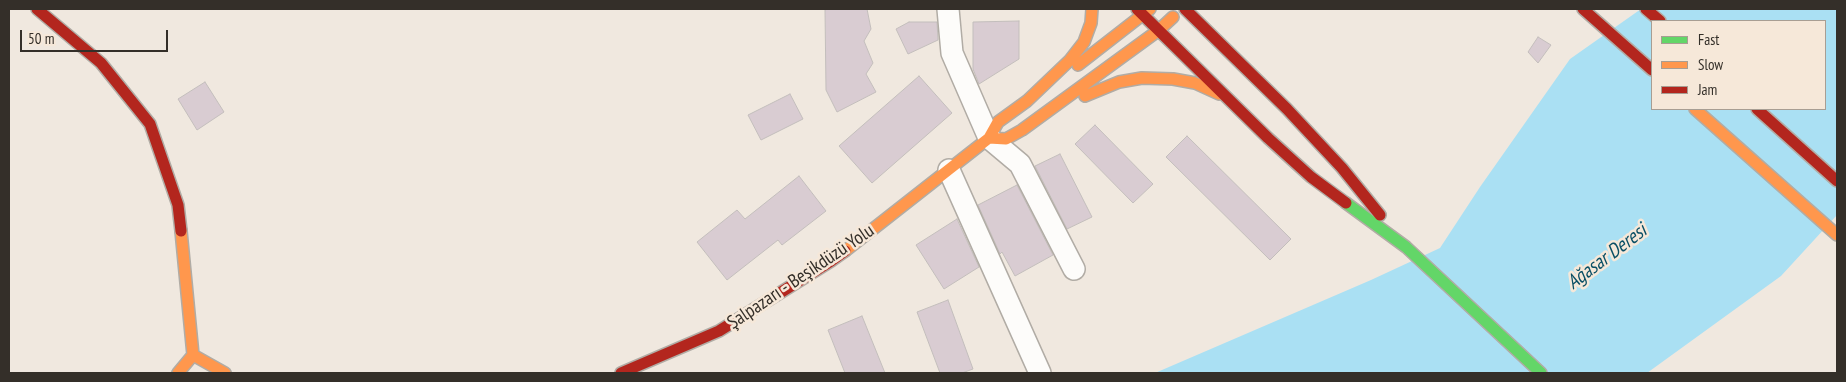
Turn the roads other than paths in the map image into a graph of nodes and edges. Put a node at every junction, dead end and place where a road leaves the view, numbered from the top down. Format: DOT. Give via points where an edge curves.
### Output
graph roads {
  1 [pos="37,9"];
  2 [pos="948,9"];
  3 [pos="1092,9"];
  4 [pos="1176,9"];
  5 [pos="1185,9"];
  6 [pos="1578,9"];
  7 [pos="1583,9"];
  8 [pos="1646,9"];
  9 [pos="1144,11"];
  10 [pos="1659,20"];
  11 [pos="1159,30"];
  12 [pos="1606,30"];
  13 [pos="1651,69"];
  14 [pos="1226,97"];
  15 [pos="1027,101"];
  16 [pos="1696,110"];
  17 [pos="1758,110"];
  18 [pos="1022,130"];
  19 [pos="989,138"];
  20 [pos="949,170"];
  21 [pos="1837,181"];
  22 [pos="1837,235"];
  23 [pos="1406,246"];
  24 [pos="1074,269"];
  25 [pos="193,355"];
  26 [pos="178,373"];
  27 [pos="224,373"];
  28 [pos="621,373"];
  29 [pos="1040,373"];
  30 [pos="1541,373"];
  1 -- 25 [label="main road" via="101,63 150,124 178,205"];
  2 -- 19 [label="street" via="952,53"];
  3 -- 15 [label="main road" via="1084,42"];
  4 -- 11 [label="main road" via="1172,19"];
  5 -- 23 [label="main road" via="1287,109 1342,168"];
  6 -- 12 [label="main road"];
  7 -- 12 [label="main road"];
  8 -- 10 [label="main road"];
  9 -- 11 [label="main road"];
  9 -- 15 [label="main road" via="1095,53"];
  11 -- 14 [label="main road"];
  11 -- 18 [label="main road"];
  12 -- 13 [label="main road"];
  14 -- 18 [label="main road" via="1195,83 1142,78 1096,90"];
  14 -- 23 [label="main road" via="1311,177"];
  15 -- 19 [label="main road" via="998,122"];
  16 -- 22 [label="main road"];
  17 -- 21 [label="main road"];
  18 -- 19 [label="main road" via="1006,138"];
  19 -- 20 [label="main road, Şalpazarı - Beşikdüzü Yolu"];
  19 -- 24 [label="street" via="1020,164"];
  20 -- 28 [label="main road, Şalpazarı - Beşikdüzü Yolu" via="831,261 719,331"];
  20 -- 29 [label="street"];
  23 -- 30 [label="main road"];
  25 -- 26 [label="main road"];
  25 -- 27 [label="main road"];
}
